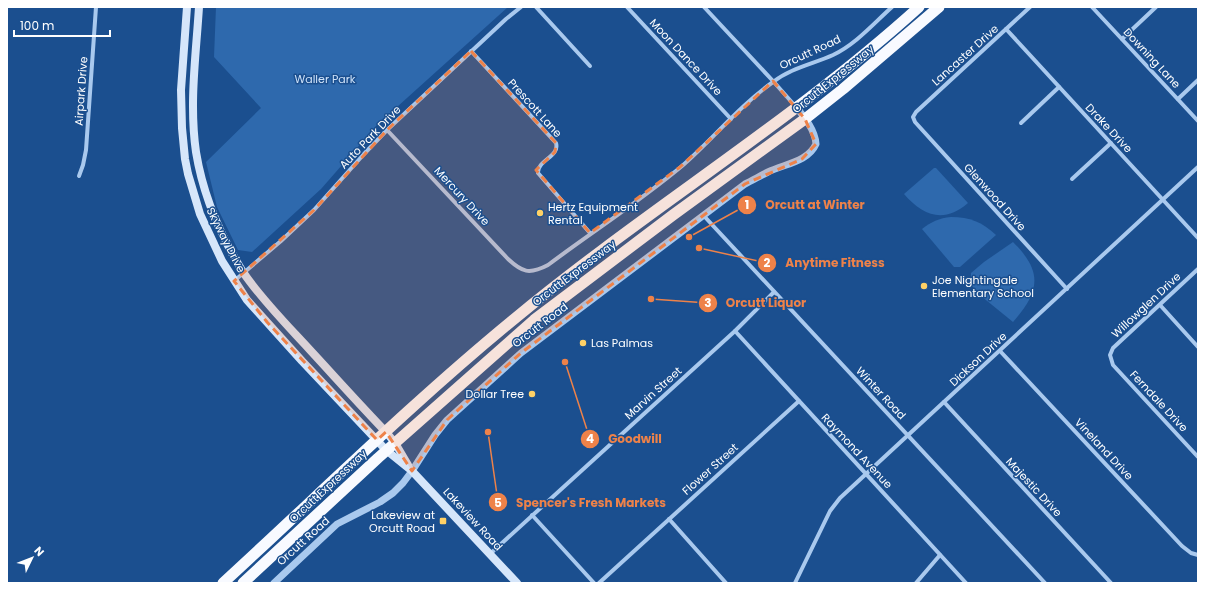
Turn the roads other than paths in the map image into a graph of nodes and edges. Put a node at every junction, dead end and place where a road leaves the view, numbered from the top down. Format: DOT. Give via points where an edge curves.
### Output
graph roads {
  1 [pos="96,7"];
  2 [pos="187,7"];
  3 [pos="199,7"];
  4 [pos="521,7"];
  5 [pos="536,7"];
  6 [pos="627,7"];
  7 [pos="704,7"];
  8 [pos="892,7"];
  9 [pos="919,7"];
  10 [pos="940,7"];
  11 [pos="1030,7"];
  12 [pos="1092,7"];
  13 [pos="1156,7"];
  14 [pos="1006,29"];
  15 [pos="1122,39"];
  16 [pos="471,51"];
  17 [pos="590,66"];
  18 [pos="1198,80"];
  19 [pos="774,81"];
  20 [pos="1059,87"];
  21 [pos="1178,99"];
  22 [pos="796,108"];
  23 [pos="913,116"];
  24 [pos="805,118"];
  25 [pos="731,119"];
  26 [pos="1198,121"];
  27 [pos="1021,122"];
  28 [pos="387,130"];
  29 [pos="1110,143"];
  30 [pos="1198,167"];
  31 [pos="79,176"];
  32 [pos="1072,179"];
  33 [pos="1163,200"];
  34 [pos="704,216"];
  35 [pos="590,233"];
  36 [pos="1198,238"];
  37 [pos="1198,269"];
  38 [pos="526,271"];
  39 [pos="244,273"];
  40 [pos="234,281"];
  41 [pos="1067,289"];
  42 [pos="774,292"];
  43 [pos="1160,305"];
  44 [pos="735,331"];
  45 [pos="1198,347"];
  46 [pos="1000,351"];
  47 [pos="1110,355"];
  48 [pos="798,401"];
  49 [pos="944,402"];
  50 [pos="386,432"];
  51 [pos="908,436"];
  52 [pos="377,440"];
  53 [pos="390,447"];
  54 [pos="1198,457"];
  55 [pos="412,471"];
  56 [pos="866,474"];
  57 [pos="532,515"];
  58 [pos="669,520"];
  59 [pos="490,554"];
  60 [pos="940,555"];
  61 [pos="1198,555"];
  62 [pos="512,581"];
  63 [pos="223,583"];
  64 [pos="244,583"];
  65 [pos="274,583"];
  66 [pos="594,583"];
  67 [pos="598,583"];
  68 [pos="726,583"];
  69 [pos="795,583"];
  70 [pos="916,583"];
  71 [pos="966,583"];
  72 [pos="1045,583"];
  73 [pos="1111,583"];
  1 -- 31 [label="street, Airpark Drive" via="86,150"];
  2 -- 40 [label="main road, Skyway Drive" via="182,90 185,159 200,214"];
  3 -- 39 [label="main road, Skyway Drive" via="193,93 196,150 207,200"];
  4 -- 16 [label="street, Auto Park Drive"];
  5 -- 17 [label="street"];
  6 -- 25 [label="street, Moon Dance Drive"];
  7 -- 19 [label="street"];
  8 -- 19 [label="street, Orcutt Road" via="850,45"];
  9 -- 22 [label="highway, Orcutt Expressway" via="834,80"];
  10 -- 24 [label="highway, Orcutt Expressway"];
  11 -- 14 [label="street, Lancaster Drive"];
  12 -- 15 [label="street, Downing Lane"];
  13 -- 15 [label="street"];
  14 -- 20 [label="street, Drake Drive"];
  14 -- 23 [label="street, Lancaster Drive"];
  15 -- 21 [label="street, Downing Lane"];
  16 -- 28 [label="street, Auto Park Drive"];
  16 -- 35 [label="street, Prescott Lane" via="556,143 555,152 539,167 538,173"];
  18 -- 21 [label="street"];
  19 -- 22 [label="street"];
  19 -- 25 [label="street, Orcutt Road"];
  20 -- 27 [label="street"];
  20 -- 29 [label="street, Drake Drive"];
  21 -- 26 [label="street, Downing Lane"];
  22 -- 24 [label="street, Orcutt Road"];
  22 -- 50 [label="highway, Orcutt Expressway" via="616,239 512,320"];
  23 -- 41 [label="street, Glenwood Drive" via="915,122"];
  24 -- 34 [label="street, Orcutt Road" via="816,137 816,144 810,153 745,184"];
  24 -- 53 [label="highway, Orcutt Expressway" via="556,302"];
  25 -- 35 [label="street, Orcutt Road" via="680,167"];
  28 -- 38 [label="street, Mercury Drive" via="508,259 519,269"];
  28 -- 39 [label="street, Auto Park Drive" via="314,210"];
  29 -- 32 [label="street"];
  29 -- 33 [label="street, Drake Drive"];
  30 -- 33 [label="street, Dickson Drive"];
  33 -- 36 [label="street, Drake Drive"];
  33 -- 41 [label="street, Dickson Drive"];
  34 -- 42 [label="street, Winter Road"];
  34 -- 55 [label="street, Orcutt Road" via="498,373 447,420"];
  35 -- 38 [label="street, Orcutt Road" via="541,269"];
  37 -- 43 [label="street, Willowglen Drive"];
  39 -- 40 [label="street, Auto Park Drive"];
  39 -- 50 [label="main road, Skyway Drive" via="272,308"];
  40 -- 52 [label="main road, Skyway Drive" via="247,300"];
  41 -- 46 [label="street, Dickson Drive"];
  42 -- 44 [label="street, Marvin Street"];
  42 -- 51 [label="street, Winter Road"];
  43 -- 45 [label="street"];
  43 -- 47 [label="street, Willowglen Drive" via="1113,348"];
  44 -- 48 [label="street, Raymond Avenue"];
  44 -- 57 [label="street, Marvin Street"];
  46 -- 49 [label="street, Dickson Drive"];
  46 -- 61 [label="street, Vineland Drive" via="1182,546"];
  47 -- 54 [label="street, Ferndale Drive" via="1113,365"];
  48 -- 56 [label="street, Raymond Avenue"];
  48 -- 58 [label="street, Flower Street"];
  49 -- 51 [label="street, Dickson Drive"];
  49 -- 73 [label="street, Majestic Drive"];
  50 -- 52 [label="highway, Orcutt Expressway"];
  50 -- 53 [label="main road, Skyway Drive"];
  51 -- 56 [label="street, Dickson Drive"];
  51 -- 72 [label="street, Winter Road"];
  52 -- 53 [label="main road, Skyway Drive"];
  52 -- 63 [label="highway, Orcutt Expressway"];
  53 -- 55 [label="main road, Lakeview Road"];
  53 -- 64 [label="highway, Orcutt Expressway"];
  55 -- 59 [label="main road, Lakeview Road"];
  55 -- 65 [label="street, Orcutt Road" via="393,493 337,524"];
  56 -- 60 [label="street, Raymond Avenue"];
  56 -- 69 [label="street, Dickson Drive" via="830,511"];
  57 -- 59 [label="street, Marvin Street"];
  57 -- 66 [label="street"];
  58 -- 67 [label="street, Flower Street"];
  58 -- 68 [label="street"];
  59 -- 62 [label="main road, Lakeview Road"];
  60 -- 70 [label="street"];
  60 -- 71 [label="street, Raymond Avenue"];
}
